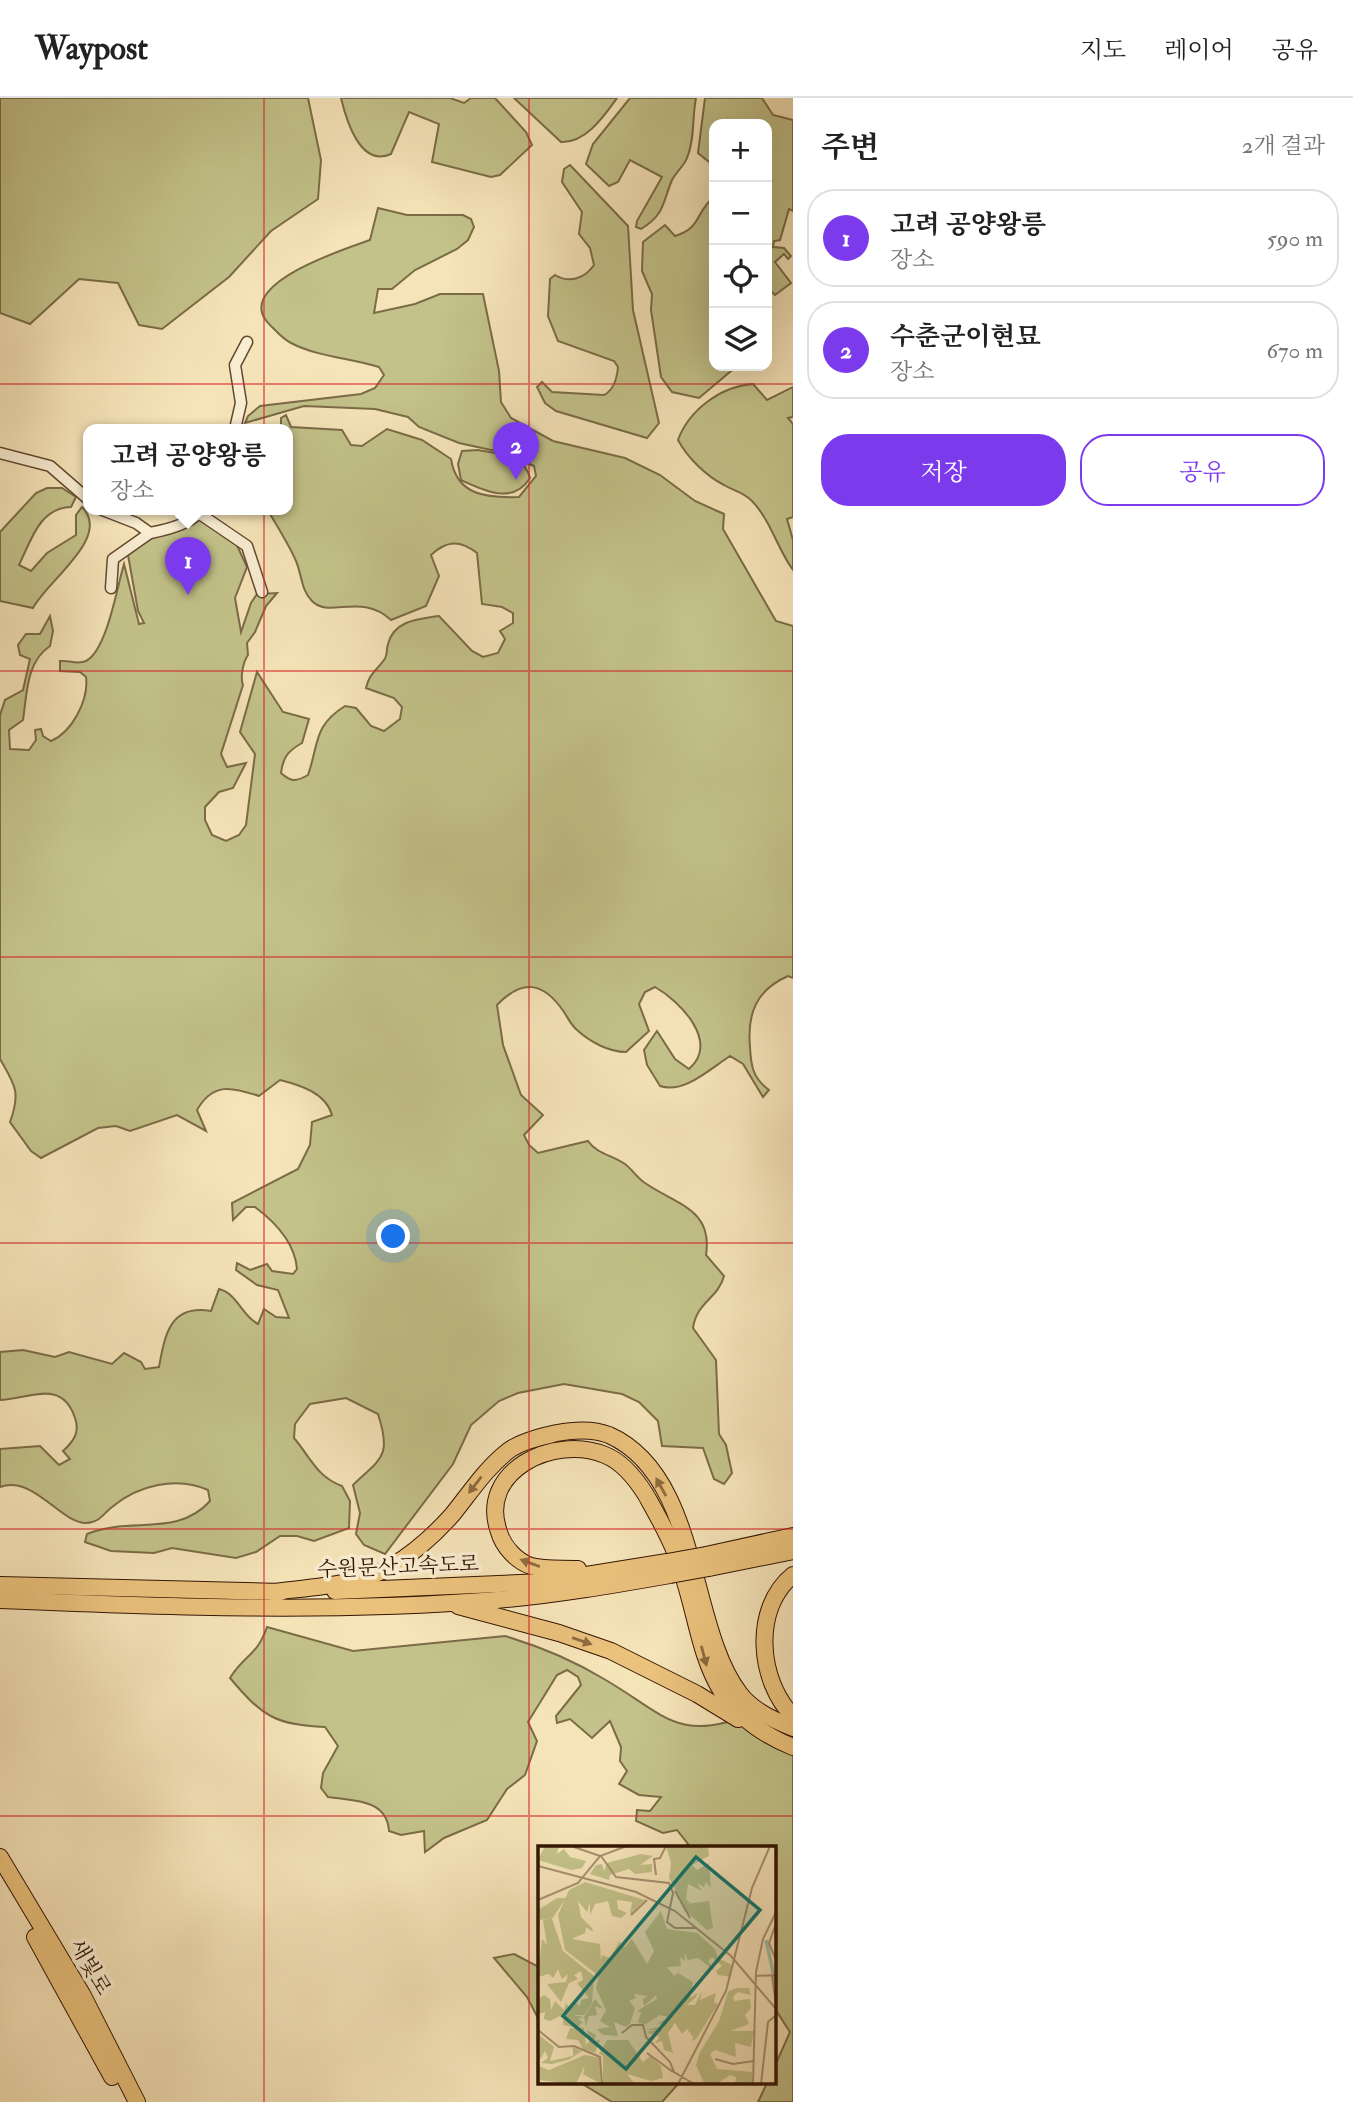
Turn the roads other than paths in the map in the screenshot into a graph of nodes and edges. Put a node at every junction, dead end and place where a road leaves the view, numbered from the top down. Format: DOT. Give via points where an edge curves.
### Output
graph roads {
  1 [pos="247,342"];
  2 [pos="236,424"];
  3 [pos="0,453"];
  4 [pos="83,495"];
  5 [pos="119,515"];
  6 [pos="194,515"];
  7 [pos="205,515"];
  8 [pos="150,533"];
  9 [pos="111,588"];
  10 [pos="262,592"];
  11 [pos="793,1536"];
  12 [pos="793,1550"];
  13 [pos="707,1562"];
  14 [pos="668,1569"];
  15 [pos="621,1570"];
  16 [pos="793,1575"];
  17 [pos="0,1585"];
  18 [pos="273,1592"];
  19 [pos="0,1600"];
  20 [pos="446,1603"];
  21 [pos="793,1716"];
  22 [pos="793,1728"];
  23 [pos="760,1729"];
  24 [pos="793,1747"];
  25 [pos="0,1857"];
  26 [pos="0,1878"];
  27 [pos="125,2102"];
  28 [pos="137,2102"];
  1 -- 2 [label="street" via="235,365 241,403"];
  3 -- 4 [label="street" via="50,466"];
  5 -- 8 [label="street"];
  6 -- 8 [label="street"];
  7 -- 10 [label="street" via="247,546"];
  8 -- 9 [label="street" via="113,559"];
  11 -- 13 [label="highway, 수원문산고속도로"];
  12 -- 13 [label="highway, 수원문산고속도로"];
  13 -- 14 [label="highway, 수원문산고속도로, bridge"];
  14 -- 15 [label="highway, 수원문산고속도로"];
  14 -- 20 [label="highway, 수원문산고속도로" via="581,1590"];
  15 -- 18 [label="highway, 수원문산고속도로" via="543,1582"];
  15 -- 23 [label="highway, one-way" via="530,1566 515,1557 495,1520 496,1497 507,1475 528,1458 576,1449 606,1455 635,1477 675,1552 707,1668 723,1696"];
  16 -- 21 [label="highway" via="773,1600 764,1638 779,1699"];
  17 -- 18 [label="highway, 수원문산고속도로"];
  22 -- 18 [label="highway, one-way" via="752,1706 730,1679 677,1518 656,1478 635,1452 608,1434 573,1430 509,1450 451,1516 415,1551 389,1568 347,1582"];
  19 -- 20 [label="highway, 수원문산고속도로" via="264,1606"];
  20 -- 23 [label="highway, one-way" via="611,1651"];
  23 -- 24 [label="highway"];
  25 -- 28 [label="highway, 새빛로" via="82,1994"];
  26 -- 27 [label="highway, 새빛로"];
}
